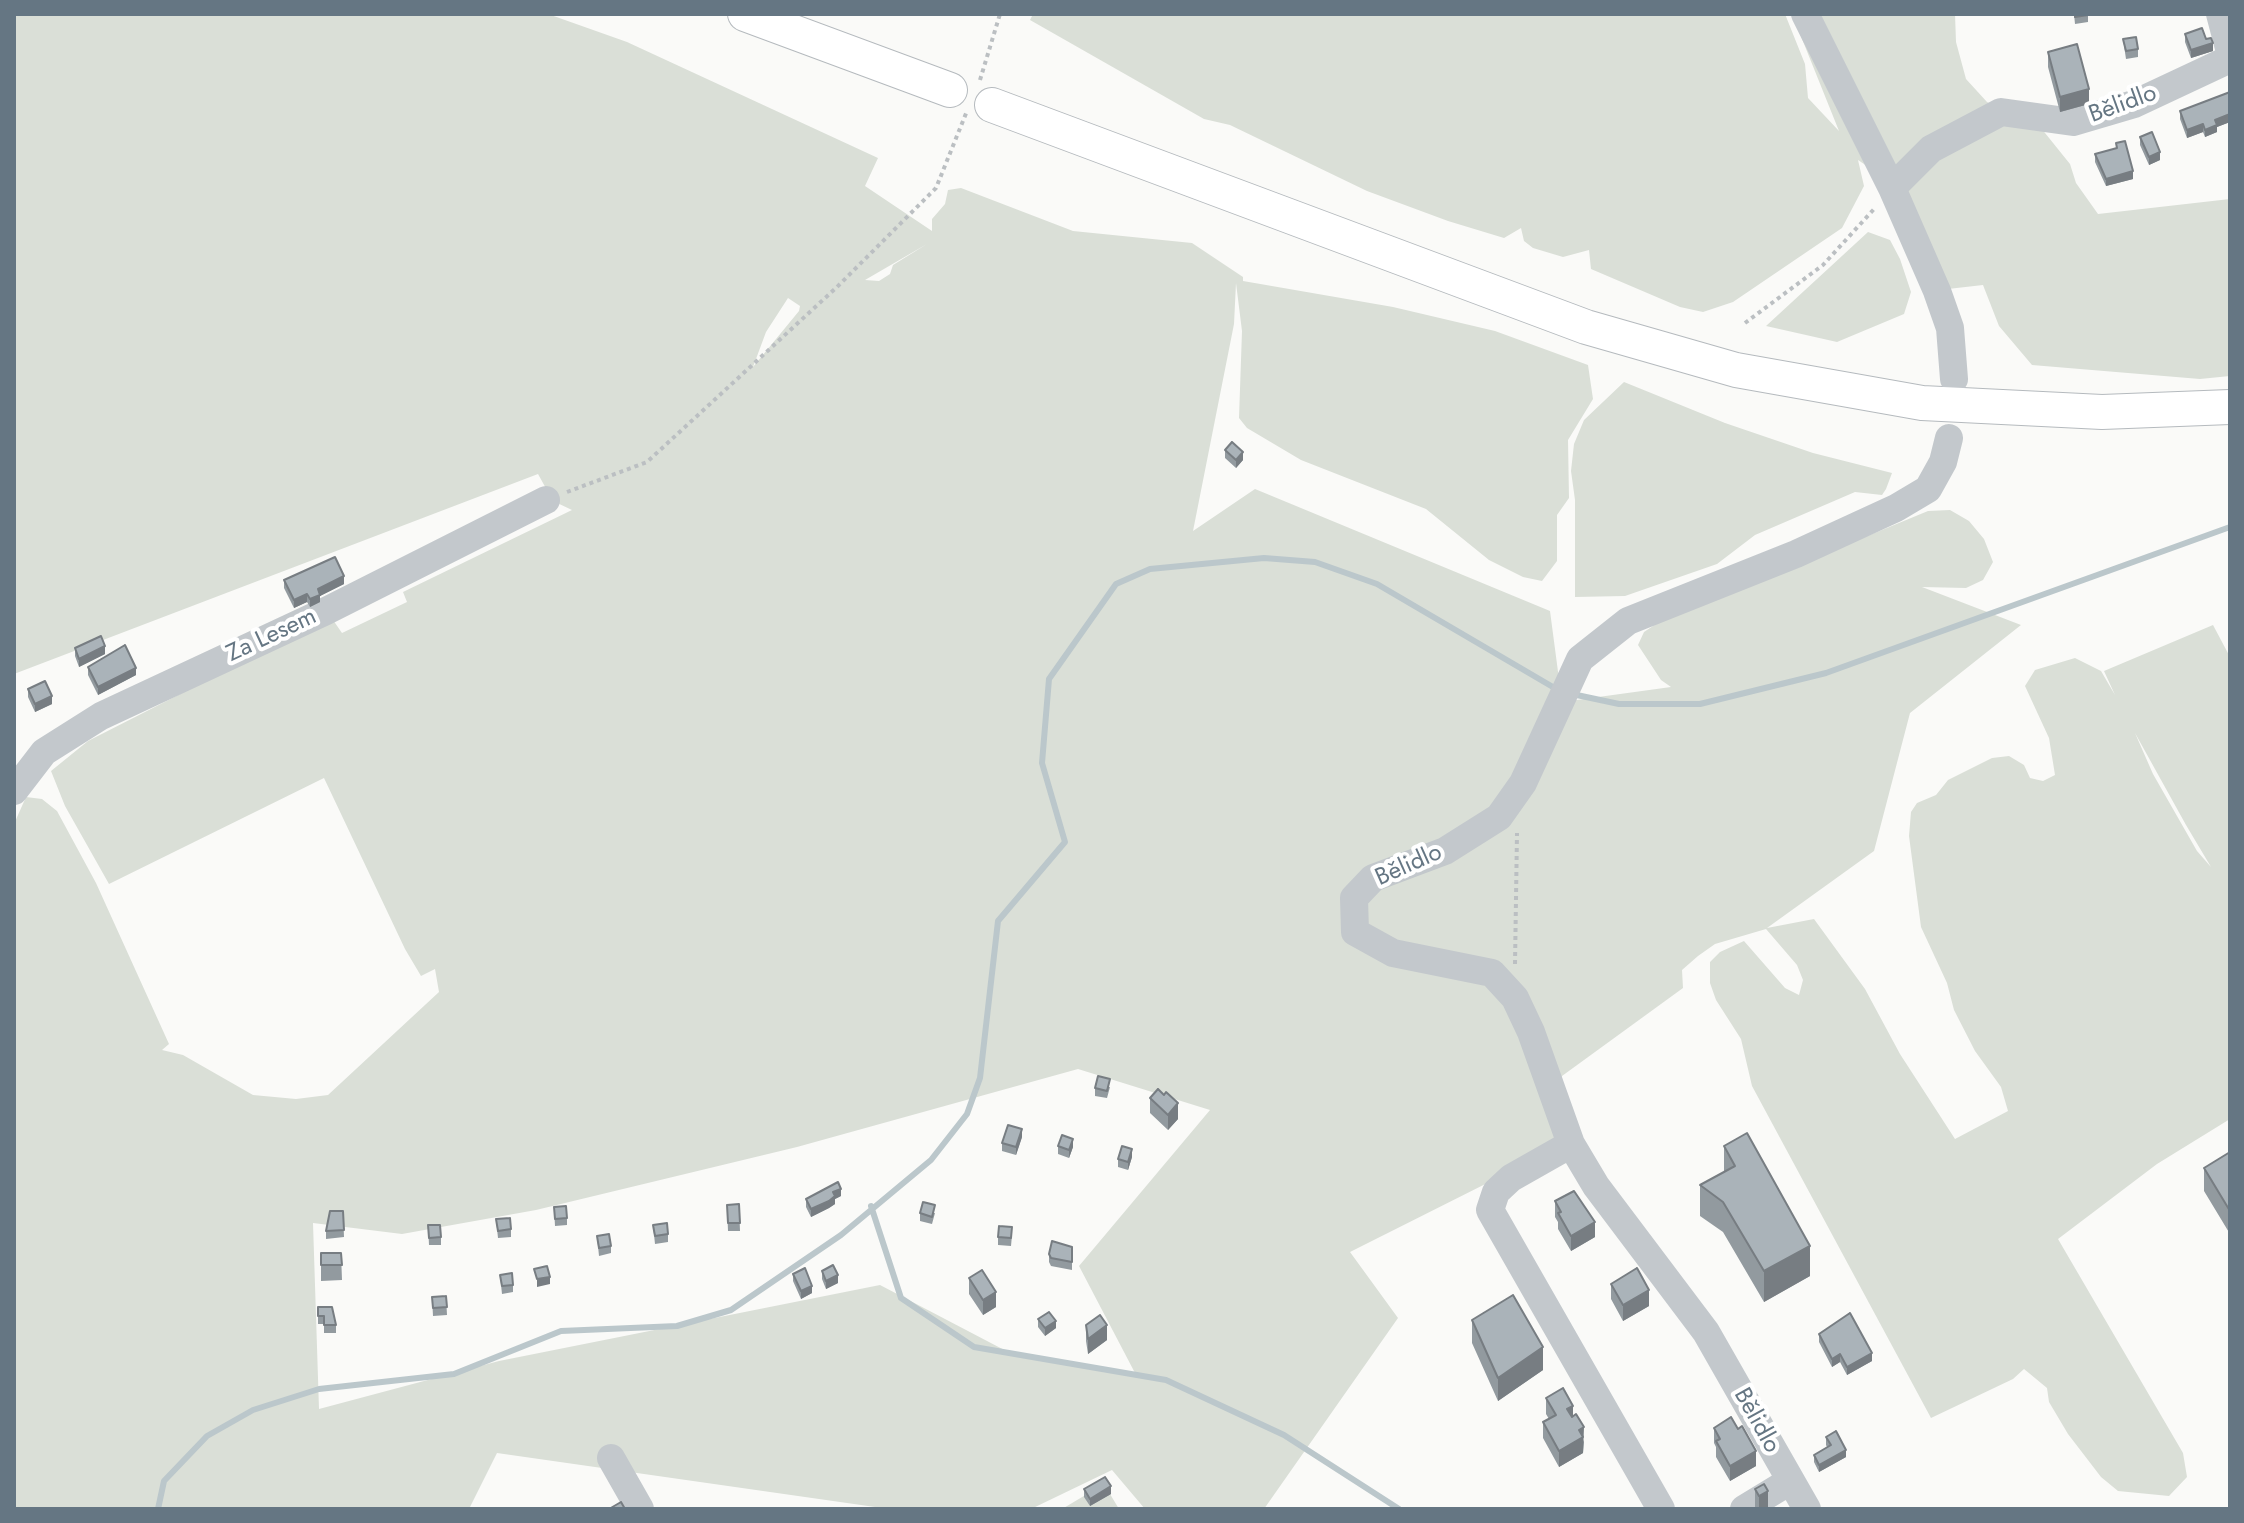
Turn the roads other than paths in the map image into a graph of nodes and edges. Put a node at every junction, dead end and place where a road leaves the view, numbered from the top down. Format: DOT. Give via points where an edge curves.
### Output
graph roads {
  1 [pos="745,14"];
  2 [pos="1805,14"];
  3 [pos="2220,14"];
  4 [pos="2230,52"];
  5 [pos="2230,59"];
  6 [pos="950,90"];
  7 [pos="992,105"];
  8 [pos="1892,188"];
  9 [pos="1954,379"];
  10 [pos="2230,407"];
  11 [pos="1949,438"];
  12 [pos="546,500"];
  13 [pos="14,791"];
  14 [pos="1571,1144"];
  15 [pos="611,1458"];
  16 [pos="1790,1481"];
  17 [pos="640,1509"];
  18 [pos="1661,1509"];
  19 [pos="1744,1509"];
  20 [pos="1807,1509"];
  1 -- 6 [label="main road"];
  2 -- 8 [label="street"];
  3 -- 4 [label="street"];
  5 -- 8 [label="street, Bělidlo" via="2134,104 2073,122 2001,112 1931,149"];
  7 -- 10 [label="main road" via="1586,327 1736,370 1922,403 2102,412"];
  8 -- 9 [label="street" via="1950,328"];
  11 -- 14 [label="street, Bělidlo" via="1928,489 1896,508 1628,621 1580,659 1523,783 1499,817 1445,851 1373,878 1354,898 1355,932 1393,953 1492,973 1515,998"];
  12 -- 13 [label="street, Za Lesem" via="101,716 44,752"];
  14 -- 16 [label="street, Bělidlo" via="1596,1186 1706,1332"];
  14 -- 18 [label="street" via="1511,1178 1496,1192 1490,1210"];
  15 -- 17 [label="street"];
  16 -- 19 [label="street"];
  16 -- 20 [label="street, Bělidlo"];
}
